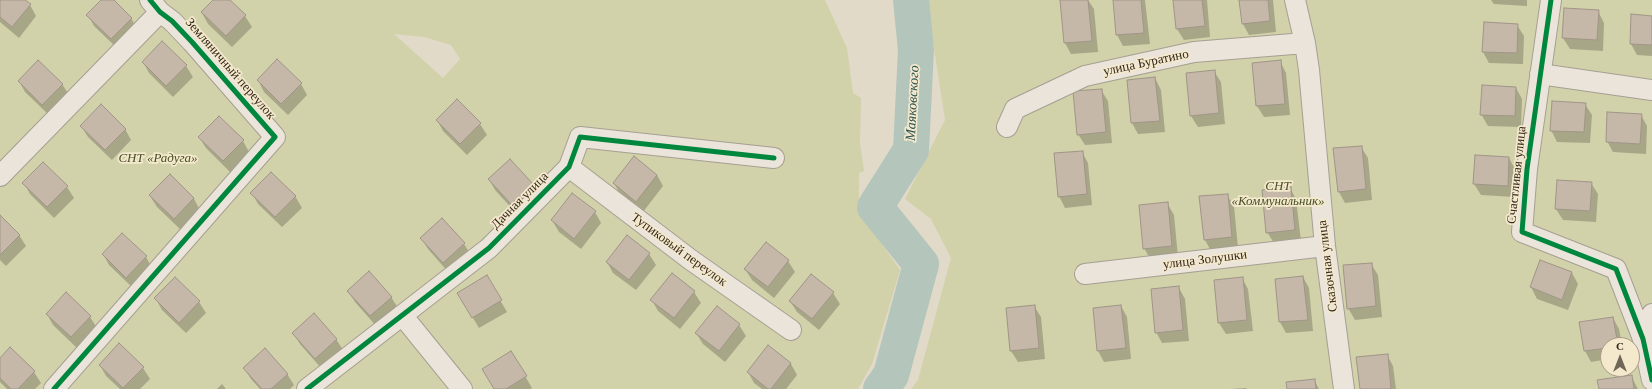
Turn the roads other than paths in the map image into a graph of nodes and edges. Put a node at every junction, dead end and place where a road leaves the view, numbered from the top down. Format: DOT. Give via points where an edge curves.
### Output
graph roads {
  1 [pos="1295,0"];
  2 [pos="1551,0"];
  3 [pos="155,6"];
  4 [pos="1305,43"];
  5 [pos="1540,74"];
  6 [pos="1652,90"];
  7 [pos="1007,127"];
  8 [pos="774,158"];
  9 [pos="569,167"];
  10 [pos="0,176"];
  11 [pos="1325,246"];
  12 [pos="1085,274"];
  13 [pos="1652,314"];
  14 [pos="402,315"];
  15 [pos="791,330"];
  16 [pos="1643,340"];
  17 [pos="1652,378"];
  18 [pos="54,389"];
  19 [pos="307,389"];
  20 [pos="462,389"];
  21 [pos="1344,389"];
  1 -- 4 [label="street, Сказочная улица"];
  2 -- 5 [label="street, Счастливая улица"];
  3 -- 10 [label="street"];
  3 -- 18 [label="street, Земляничный переулок" via="192,42 275,137"];
  4 -- 7 [label="street, улица Буратино" via="1194,52 1086,76 1015,109"];
  4 -- 11 [label="street, Сказочная улица"];
  5 -- 6 [label="street"];
  5 -- 16 [label="street, Счастливая улица" via="1527,169 1522,232 1616,269"];
  8 -- 9 [label="street, Дачная улица" via="580,137"];
  9 -- 14 [label="street, Дачная улица" via="489,248"];
  9 -- 15 [label="street, Тупиковый переулок" via="691,260"];
  11 -- 12 [label="street, улица Золушки"];
  11 -- 21 [label="street, Сказочная улица"];
  13 -- 16 [label="street"];
  14 -- 19 [label="street, Дачная улица"];
  14 -- 20 [label="street"];
  16 -- 17 [label="street, Счастливая улица"];
}
